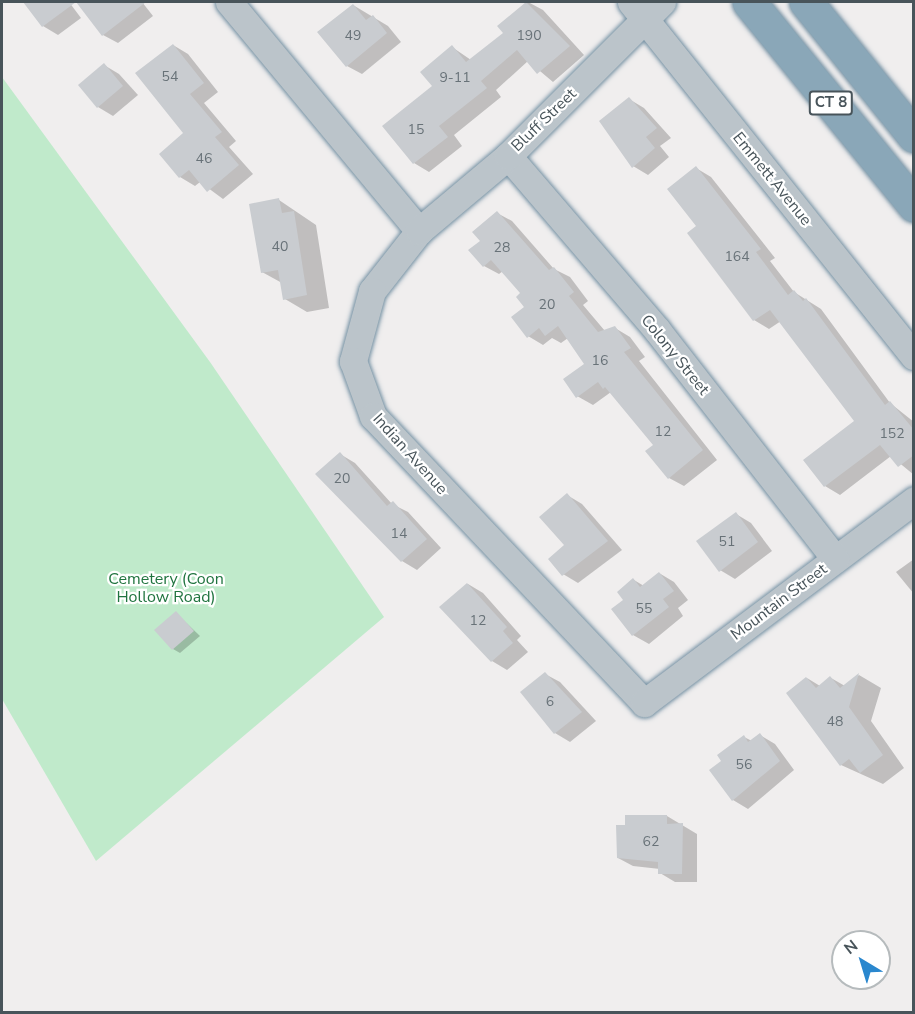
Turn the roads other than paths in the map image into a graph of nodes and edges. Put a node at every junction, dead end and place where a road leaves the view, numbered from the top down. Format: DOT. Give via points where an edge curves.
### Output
graph roads {
  1 [pos="229,2"];
  2 [pos="749,2"];
  3 [pos="807,3"];
  4 [pos="646,8"];
  5 [pos="914,136"];
  6 [pos="508,156"];
  7 [pos="914,205"];
  8 [pos="419,231"];
  9 [pos="914,356"];
  10 [pos="914,500"];
  11 [pos="835,559"];
  12 [pos="644,703"];
  1 -- 8 [label="street"];
  2 -- 7 [label="highway, CT 8"];
  3 -- 5 [label="highway, CT 8"];
  4 -- 6 [label="street, Bluff Street"];
  4 -- 9 [label="street, Emmett Avenue"];
  6 -- 8 [label="street, Bluff Street"];
  6 -- 11 [label="street, Colony Street" via="657,330"];
  8 -- 12 [label="street, Indian Avenue" via="372,291 353,361 372,416"];
  10 -- 11 [label="street, Mountain Street"];
  11 -- 12 [label="street, Mountain Street"];
}
